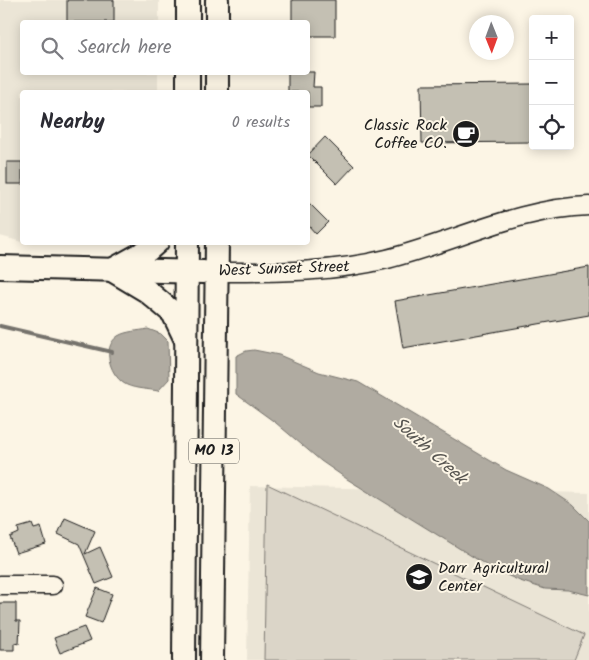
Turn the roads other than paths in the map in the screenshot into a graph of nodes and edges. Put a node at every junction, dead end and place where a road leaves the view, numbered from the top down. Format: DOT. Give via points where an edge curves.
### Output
graph roads {
  1 [pos="188,0"];
  2 [pos="217,0"];
  3 [pos="188,20"];
  4 [pos="217,20"];
  5 [pos="188,75"];
  6 [pos="216,75"];
  7 [pos="188,90"];
  8 [pos="216,90"];
  9 [pos="589,206"];
  10 [pos="154,245"];
  11 [pos="188,245"];
  12 [pos="216,245"];
  13 [pos="0,267"];
  14 [pos="112,270"];
  15 [pos="188,272"];
  16 [pos="216,272"];
  17 [pos="187,343"];
  18 [pos="0,585"];
  19 [pos="53,585"];
  20 [pos="184,660"];
  21 [pos="212,660"];
  1 -- 3 [label="main road"];
  2 -- 4 [label="main road"];
  5 -- 7 [label="main road"];
  6 -- 8 [label="main road"];
  9 -- 16 [label="street, West Sunset Street" via="557,208 510,219 402,255 344,268"];
  10 -- 14 [label="main road"];
  11 -- 15 [label="main road, MO 13"];
  12 -- 16 [label="main road, MO 13"];
  13 -- 14 [label="main road, West Sunset Street"];
  14 -- 15 [label="main road, West Sunset Street"];
  14 -- 17 [label="main road" via="173,313"];
  15 -- 16 [label="main road, West Sunset Street"];
  15 -- 17 [label="main road, MO 13"];
  16 -- 21 [label="main road, MO 13"];
  17 -- 20 [label="main road, MO 13"];
  18 -- 19 [label="street"];
}
